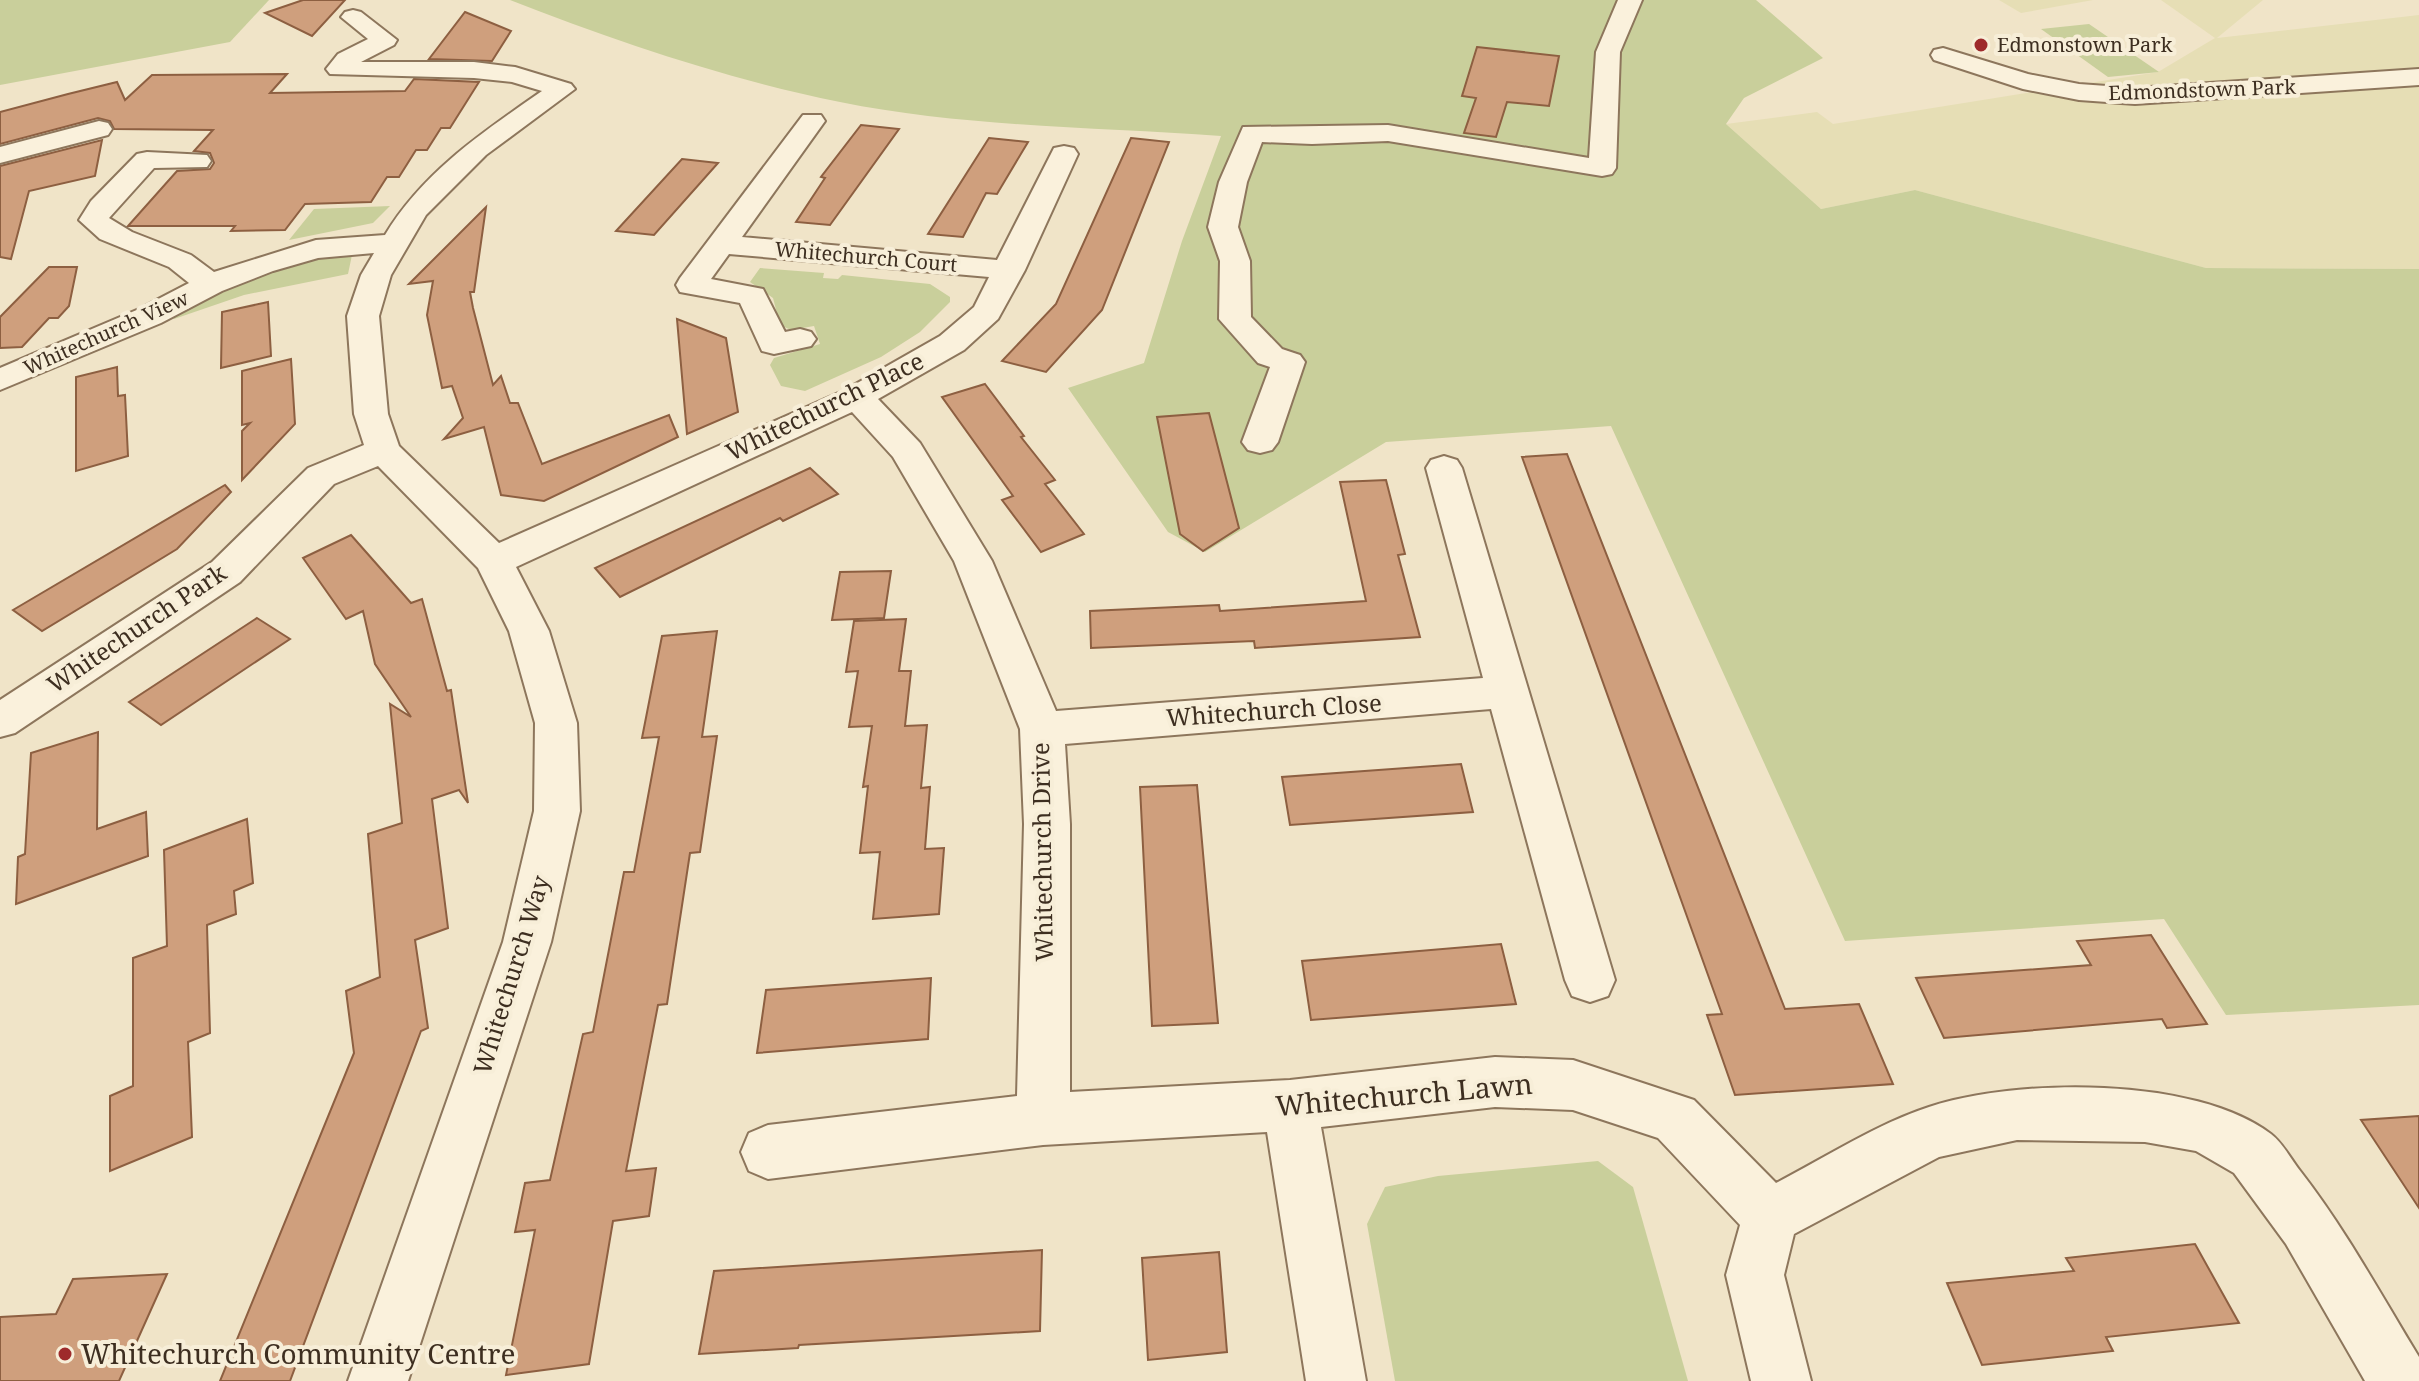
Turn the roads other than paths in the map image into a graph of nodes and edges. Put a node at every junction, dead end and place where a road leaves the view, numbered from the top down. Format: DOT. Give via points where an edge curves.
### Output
graph roads {
  1 [pos="1630,0"];
  2 [pos="353,17"];
  3 [pos="1943,55"];
  4 [pos="2419,77"];
  5 [pos="812,121"];
  6 [pos="99,129"];
  7 [pos="1064,154"];
  8 [pos="0,155"];
  9 [pos="197,161"];
  10 [pos="393,243"];
  11 [pos="723,244"];
  12 [pos="1010,270"];
  13 [pos="211,284"];
  14 [pos="800,339"];
  15 [pos="0,380"];
  16 [pos="857,397"];
  17 [pos="1260,442"];
  18 [pos="383,450"];
  19 [pos="1444,468"];
  20 [pos="494,561"];
  21 [pos="1506,692"];
  22 [pos="0,721"];
  23 [pos="1042,729"];
  24 [pos="1590,980"];
  25 [pos="1290,1105"];
  26 [pos="1043,1119"];
  27 [pos="768,1152"];
  28 [pos="1770,1216"];
  29 [pos="378,1381"];
  30 [pos="1336,1381"];
  31 [pos="1781,1381"];
  32 [pos="2399,1381"];
  1 -- 17 [label="street" via="1608,52 1602,168 1388,133 1252,133 1223,227 1235,261 1235,319 1270,356 1288,362"];
  2 -- 10 [label="street, Whitechurch Way" via="385,40 347,59 339,69 474,70 562,89 476,149 414,211"];
  3 -- 4 [label="street, Edmondstown Park" via="2023,81 2135,96"];
  5 -- 11 [label="street"];
  6 -- 8 [label="street"];
  7 -- 12 [label="street, Whitechurch Place"];
  9 -- 13 [label="street, Whitechurch View" via="147,160 94,220 103,231 182,263"];
  10 -- 13 [label="street, Whitechurch View" via="316,249"];
  10 -- 18 [label="street, Whitechurch Way" via="363,316 371,414"];
  11 -- 12 [label="street, Whitechurch Court"];
  11 -- 14 [label="street" via="691,285 752,296 774,344"];
  12 -- 16 [label="street, Whitechurch Place" via="987,312 952,343"];
  13 -- 15 [label="street, Whitechurch View"];
  16 -- 20 [label="street, Whitechurch Place"];
  16 -- 23 [label="street, Whitechurch Drive" via="907,451 973,561"];
  18 -- 20 [label="street, Whitechurch Way"];
  18 -- 22 [label="street, Whitechurch Park" via="321,476 226,572"];
  19 -- 21 [label="street"];
  20 -- 29 [label="street, Whitechurch Way" via="529,631 556,723 557,811 527,942"];
  21 -- 23 [label="street, Whitechurch Close"];
  21 -- 24 [label="street"];
  23 -- 26 [label="street, Whitechurch Drive" via="1047,824"];
  25 -- 26 [label="street, Whitechurch Lawn"];
  25 -- 28 [label="street, Whitechurch Lawn" via="1495,1082 1573,1085 1675,1118"];
  25 -- 30 [label="street"];
  26 -- 27 [label="street, Whitechurch Lawn"];
  28 -- 31 [label="street" via="1755,1275"];
  28 -- 32 [label="street" via="1929,1133 2017,1114 2145,1116 2204,1127 2253,1154 2306,1224"];
}
